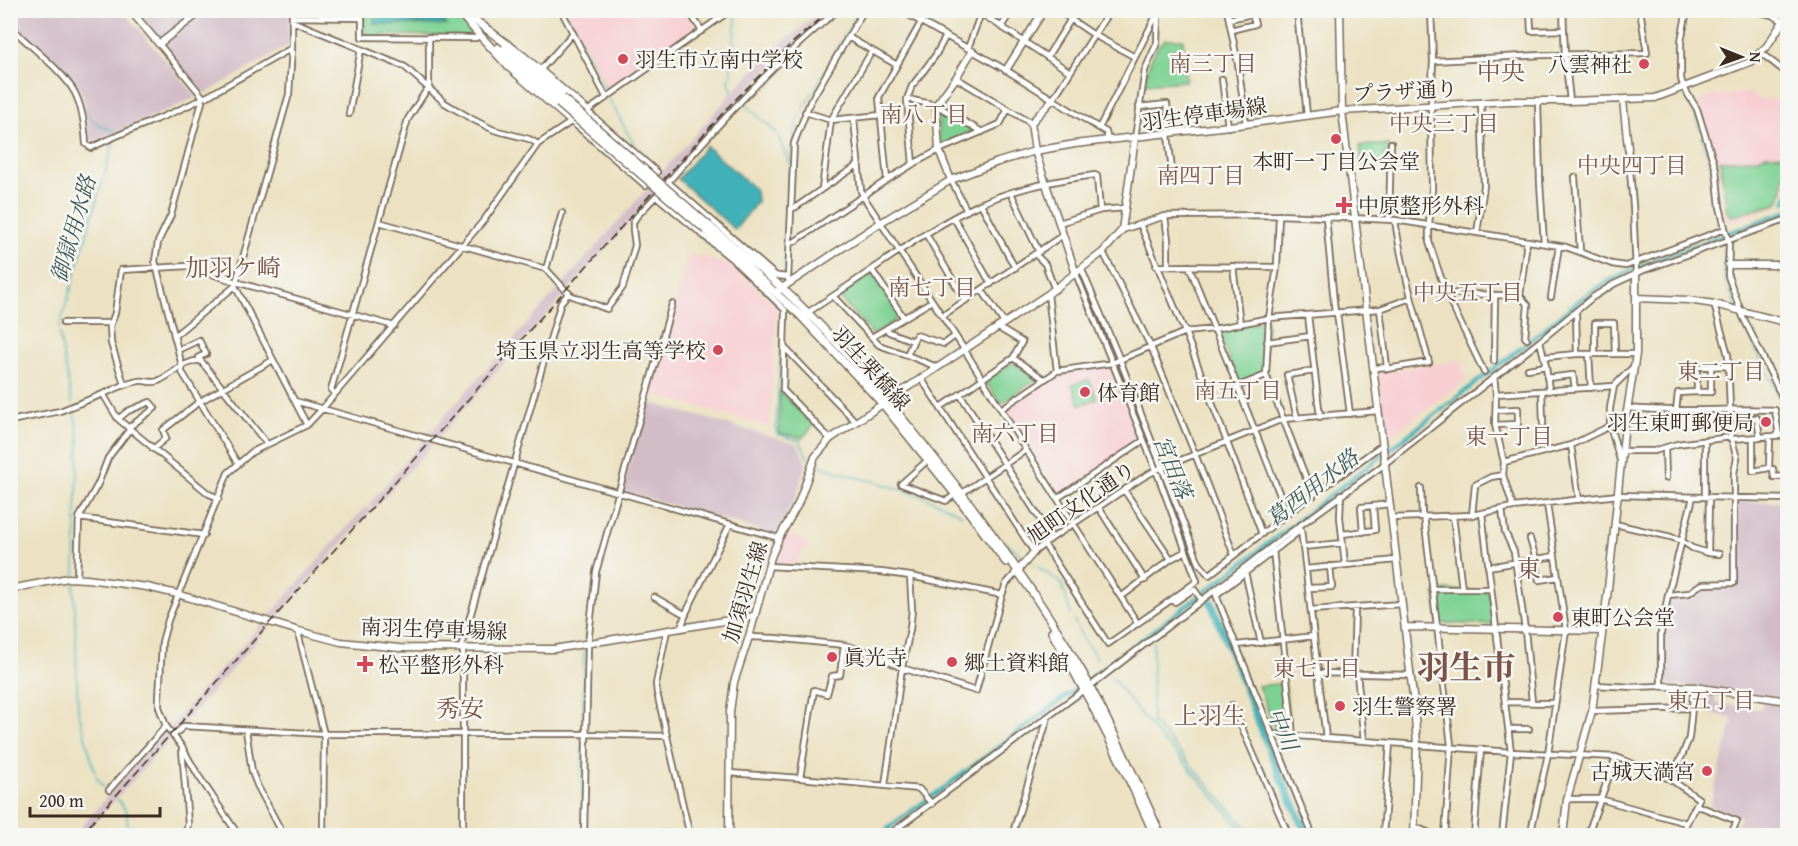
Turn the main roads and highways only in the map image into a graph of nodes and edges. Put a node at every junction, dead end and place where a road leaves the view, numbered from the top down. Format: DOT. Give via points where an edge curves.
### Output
graph roads {
  1 [pos="455,10"];
  2 [pos="466,15"];
  3 [pos="587,111"];
  4 [pos="571,121"];
  5 [pos="777,292"];
  6 [pos="886,402"];
  7 [pos="959,493"];
  8 [pos="1087,688"];
  9 [pos="1155,836"];
  10 [pos="1161,836"];
  1 -- 2 [label="main road, 羽生栗橋線"];
  2 -- 3 [label="main road" via="523,56"];
  2 -- 4 [label="main road" via="508,66"];
  2 -- 5 [label="main road, 羽生栗橋線, bridge"];
  5 -- 6 [label="main road, 羽生栗橋線"];
  5 -- 6 [label="main road, 羽生栗橋線" via="807,313"];
  6 -- 7 [label="main road, 羽生栗橋線"];
  6 -- 7 [label="main road, 羽生栗橋線" via="928,460"];
  7 -- 8 [label="main road, 羽生栗橋線" via="1017,573"];
  8 -- 9 [label="main road, 羽生栗橋線"];
  8 -- 10 [label="main road, 羽生栗橋線" via="1133,772"];
}
